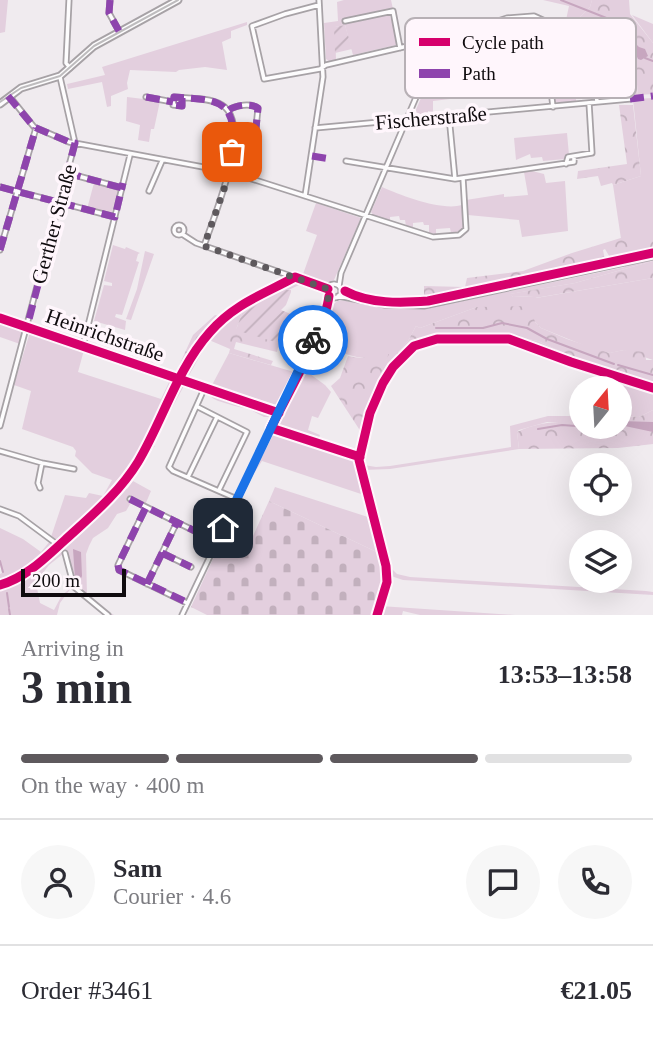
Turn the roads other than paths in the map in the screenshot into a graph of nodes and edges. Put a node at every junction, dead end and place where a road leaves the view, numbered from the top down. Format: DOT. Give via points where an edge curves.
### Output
graph roads {
  1 [pos="69,0"];
  2 [pos="110,0"];
  3 [pos="175,1"];
  4 [pos="319,2"];
  5 [pos="507,18"];
  6 [pos="538,18"];
  7 [pos="345,21"];
  8 [pos="120,31"];
  9 [pos="405,47"];
  10 [pos="400,48"];
  11 [pos="323,67"];
  12 [pos="70,68"];
  13 [pos="60,76"];
  14 [pos="8,96"];
  15 [pos="146,97"];
  16 [pos="182,98"];
  17 [pos="416,98"];
  18 [pos="552,98"];
  19 [pos="597,98"];
  20 [pos="630,99"];
  21 [pos="1,102"];
  22 [pos="173,102"];
  23 [pos="597,102"];
  24 [pos="589,103"];
  25 [pos="553,107"];
  26 [pos="229,110"];
  27 [pos="449,117"];
  28 [pos="407,120"];
  29 [pos="36,128"];
  30 [pos="315,128"];
  31 [pos="233,138"];
  32 [pos="75,143"];
  33 [pos="130,155"];
  34 [pos="162,161"];
  35 [pos="346,161"];
  36 [pos="386,168"];
  37 [pos="230,172"];
  38 [pos="67,173"];
  39 [pos="463,178"];
  40 [pos="455,179"];
  41 [pos="0,187"];
  42 [pos="122,188"];
  43 [pos="17,191"];
  44 [pos="149,191"];
  45 [pos="305,196"];
  46 [pos="59,202"];
  47 [pos="366,216"];
  48 [pos="115,217"];
  49 [pos="182,234"];
  50 [pos="204,246"];
  51 [pos="0,250"];
  52 [pos="653,257"];
  53 [pos="341,273"];
  54 [pos="333,285"];
  55 [pos="340,288"];
  56 [pos="328,289"];
  57 [pos="329,296"];
  58 [pos="337,297"];
  59 [pos="356,299"];
  60 [pos="326,311"];
  61 [pos="0,318"];
  62 [pos="27,327"];
  63 [pos="83,346"];
  64 [pos="205,387"];
  65 [pos="0,405"];
  66 [pos="6,407"];
  67 [pos="198,407"];
  68 [pos="279,412"];
  69 [pos="217,417"];
  70 [pos="0,426"];
  71 [pos="0,451"];
  72 [pos="42,463"];
  73 [pos="74,469"];
  74 [pos="188,477"];
  75 [pos="40,488"];
  76 [pos="219,490"];
  77 [pos="131,499"];
  78 [pos="237,499"];
  79 [pos="146,507"];
  80 [pos="0,509"];
  81 [pos="177,522"];
  82 [pos="54,542"];
  83 [pos="217,542"];
  84 [pos="162,553"];
  85 [pos="65,554"];
  86 [pos="191,567"];
  87 [pos="147,584"];
  88 [pos="187,603"];
  89 [pos="108,615"];
  90 [pos="181,615"];
  1 -- 12 [label="street" via="66,62"];
  2 -- 8 [label="street" via="109,13"];
  3 -- 8 [label="main road"];
  4 -- 11 [label="street"];
  4 -- 11 [label="street" via="252,26 264,79"];
  5 -- 6 [label="street"];
  7 -- 10 [label="street" via="393,11"];
  8 -- 12 [label="main road"];
  9 -- 10 [label="street"];
  10 -- 11 [label="street"];
  11 -- 30 [label="street"];
  12 -- 13 [label="main road"];
  13 -- 14 [label="main road"];
  13 -- 32 [label="street"];
  14 -- 21 [label="main road"];
  14 -- 29 [label="street"];
  15 -- 22 [label="street"];
  16 -- 22 [label="street" via="174,97"];
  16 -- 22 [label="street" via="181,106"];
  16 -- 26 [label="street" via="216,102"];
  17 -- 28 [label="street"];
  18 -- 25 [label="street"];
  19 -- 23 [label="street"];
  20 -- 23 [label="street, Fischerstraße"];
  23 -- 24 [label="street, Fischerstraße"];
  24 -- 25 [label="street, Fischerstraße"];
  24 -- 39 [label="street" via="592,153 574,156 574,162 566,164"];
  25 -- 27 [label="street, Fischerstraße"];
  26 -- 31 [label="street"];
  26 -- 31 [label="street" via="258,108 256,138"];
  27 -- 28 [label="street, Fischerstraße"];
  27 -- 40 [label="street"];
  28 -- 30 [label="street, Fischerstraße"];
  28 -- 36 [label="street"];
  29 -- 32 [label="street"];
  29 -- 43 [label="street"];
  30 -- 45 [label="street"];
  31 -- 37 [label="street"];
  32 -- 33 [label="street"];
  32 -- 38 [label="street, Gerther Straße"];
  33 -- 34 [label="street"];
  33 -- 42 [label="street"];
  34 -- 37 [label="street"];
  34 -- 44 [label="street"];
  35 -- 36 [label="street"];
  36 -- 40 [label="street"];
  36 -- 47 [label="street"];
  37 -- 45 [label="street"];
  37 -- 50 [label="street"];
  38 -- 42 [label="street"];
  38 -- 46 [label="street, Gerther Straße"];
  39 -- 40 [label="street"];
  39 -- 47 [label="street" via="467,224 459,235 433,237"];
  41 -- 43 [label="street"];
  42 -- 48 [label="street"];
  43 -- 46 [label="street"];
  43 -- 51 [label="street"];
  45 -- 47 [label="street"];
  46 -- 48 [label="street"];
  46 -- 62 [label="street, Gerther Straße"];
  47 -- 53 [label="street"];
  48 -- 63 [label="street"];
  49 -- 50 [label="street"];
  50 -- 56 [label="street"];
  52 -- 59 [label="street" via="435,305 395,307"];
  53 -- 54 [label="street"];
  53 -- 55 [label="street"];
  54 -- 55 [label="street"];
  54 -- 56 [label="street"];
  55 -- 58 [label="street"];
  55 -- 59 [label="street"];
  56 -- 57 [label="street"];
  57 -- 58 [label="street"];
  57 -- 60 [label="street"];
  58 -- 59 [label="street"];
  58 -- 60 [label="street"];
  60 -- 68 [label="street"];
  61 -- 62 [label="street, Heinrichstraße"];
  62 -- 63 [label="street, Heinrichstraße"];
  62 -- 66 [label="street, Gerther Straße"];
  63 -- 64 [label="street, Heinrichstraße"];
  64 -- 67 [label="street"];
  64 -- 68 [label="street, Heinrichstraße"];
  65 -- 66 [label="street"];
  66 -- 70 [label="street, Gerther Straße"];
  67 -- 69 [label="street"];
  67 -- 74 [label="street" via="169,466"];
  68 -- 78 [label="street"];
  69 -- 74 [label="street"];
  69 -- 76 [label="street" via="247,432"];
  71 -- 72 [label="street"];
  72 -- 73 [label="street"];
  72 -- 75 [label="street"];
  74 -- 76 [label="street"];
  76 -- 78 [label="street"];
  77 -- 79 [label="street"];
  78 -- 83 [label="street"];
  79 -- 81 [label="street"];
  79 -- 87 [label="street" via="117,568"];
  80 -- 82 [label="street" via="19,516"];
  81 -- 83 [label="street"];
  81 -- 84 [label="street"];
  83 -- 88 [label="street"];
  84 -- 86 [label="street"];
  84 -- 87 [label="street"];
  85 -- 89 [label="street" via="74,587"];
  87 -- 88 [label="street"];
  88 -- 90 [label="street"];
}
